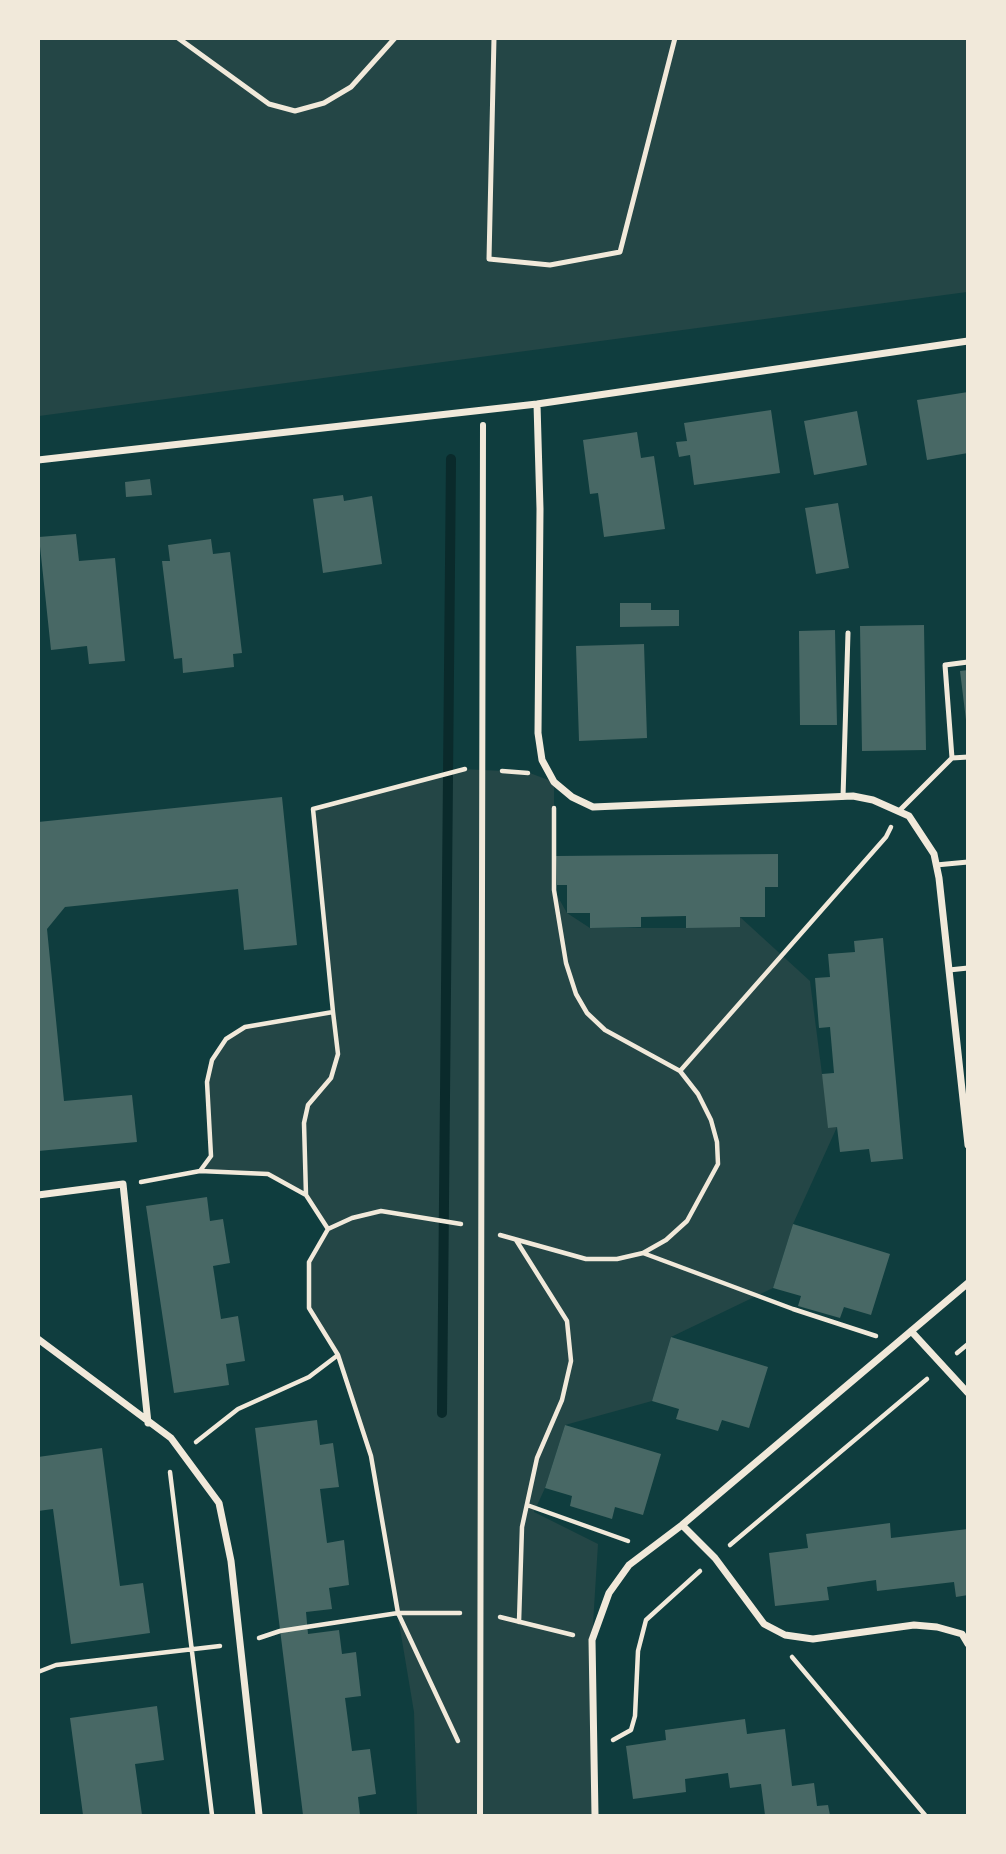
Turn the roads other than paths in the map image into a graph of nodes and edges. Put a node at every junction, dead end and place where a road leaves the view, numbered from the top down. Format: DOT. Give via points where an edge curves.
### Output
graph roads {
  1 [pos="178,38"];
  2 [pos="395,38"];
  3 [pos="494,38"];
  4 [pos="675,38"];
  5 [pos="968,341"];
  6 [pos="537,404"];
  7 [pos="484,425"];
  8 [pos="38,460"];
  9 [pos="848,632"];
  10 [pos="968,662"];
  11 [pos="968,757"];
  12 [pos="952,758"];
  13 [pos="843,797"];
  14 [pos="899,811"];
  15 [pos="968,862"];
  16 [pos="936,865"];
  17 [pos="968,968"];
  18 [pos="949,970"];
  19 [pos="964,1068"];
  20 [pos="968,1145"];
  21 [pos="38,1195"];
  22 [pos="968,1283"];
  23 [pos="911,1331"];
  24 [pos="38,1339"];
  25 [pos="968,1393"];
  26 [pos="148,1423"];
  27 [pos="682,1525"];
  28 [pos="968,1644"];
  29 [pos="259,1815"];
  30 [pos="480,1815"];
  31 [pos="595,1815"];
  1 -- 2 [label="lane" via="269,104 295,111 324,103 351,87"];
  3 -- 4 [label="lane" via="489,259 550,265 620,252"];
  5 -- 6 [label="street"];
  6 -- 8 [label="street"];
  6 -- 13 [label="street" via="537,733 542,760 554,782 593,807"];
  7 -- 30 [label="street"];
  9 -- 13 [label="lane"];
  10 -- 12 [label="lane" via="945,665"];
  11 -- 12 [label="lane"];
  12 -- 14 [label="lane"];
  13 -- 14 [label="street" via="873,800"];
  14 -- 16 [label="street" via="920,830"];
  15 -- 16 [label="lane"];
  16 -- 18 [label="street"];
  17 -- 18 [label="lane"];
  18 -- 19 [label="street"];
  19 -- 20 [label="street"];
  21 -- 26 [label="street" via="123,1184"];
  22 -- 23 [label="street"];
  23 -- 25 [label="street"];
  23 -- 27 [label="street"];
  24 -- 26 [label="street"];
  26 -- 29 [label="street" via="171,1438 219,1503 231,1561"];
  27 -- 28 [label="street" via="715,1558 764,1624 785,1635 813,1639 914,1625 962,1634"];
  27 -- 31 [label="street" via="629,1565 609,1593 593,1640"];
}
